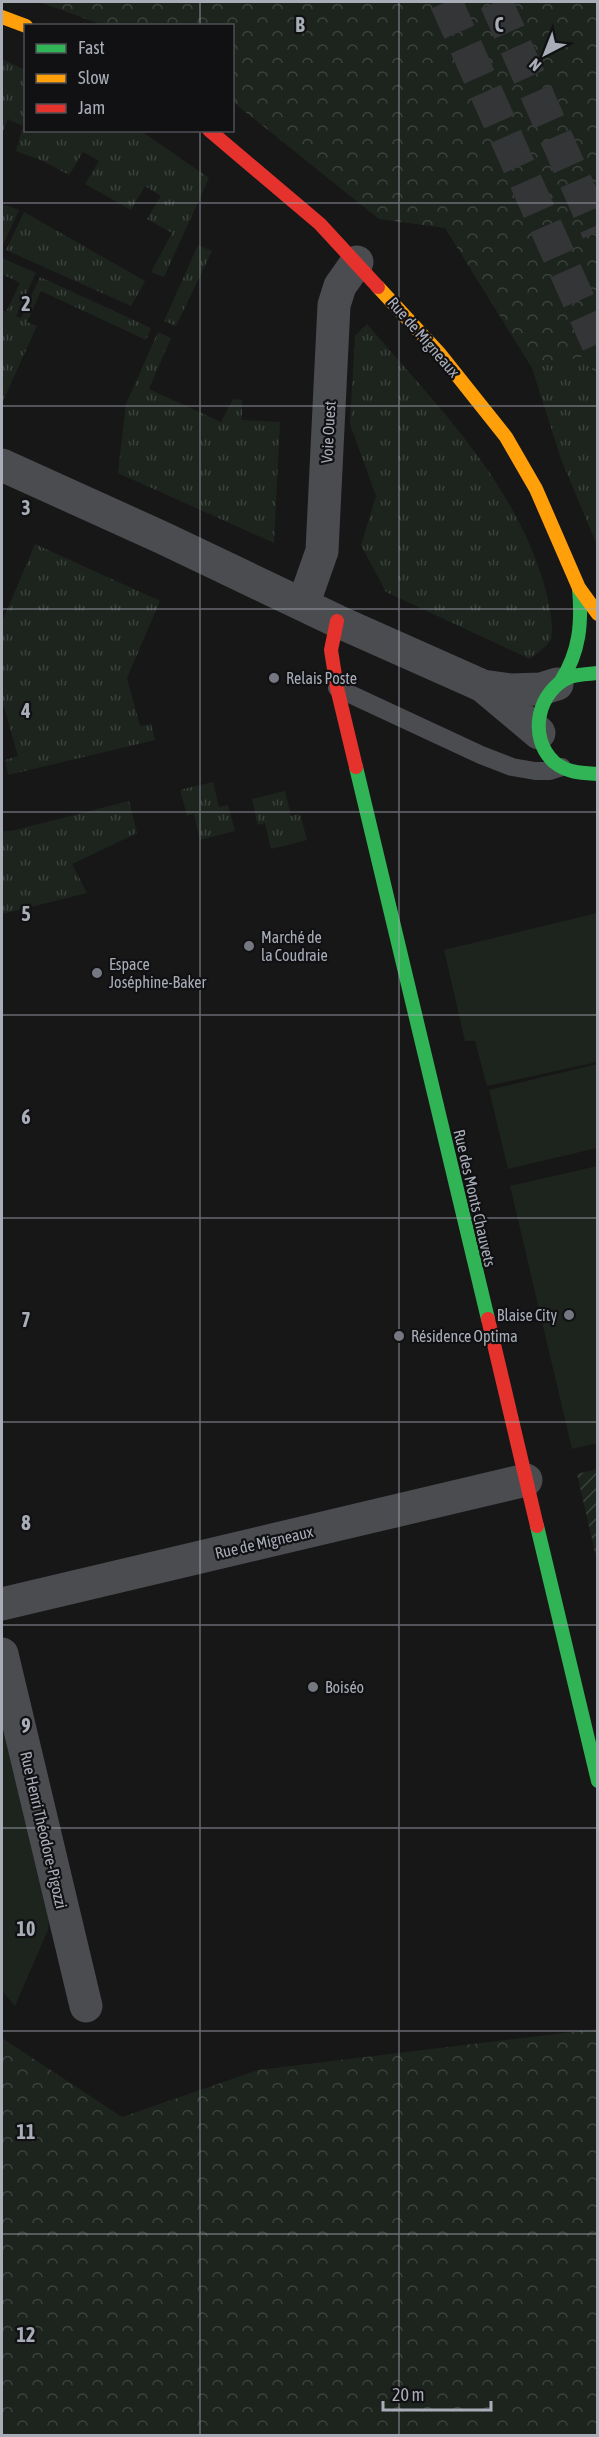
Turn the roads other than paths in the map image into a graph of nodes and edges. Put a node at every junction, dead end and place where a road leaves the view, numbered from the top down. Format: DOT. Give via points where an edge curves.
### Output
graph roads {
  1 [pos="2,17"];
  2 [pos="24,25"];
  3 [pos="211,132"];
  4 [pos="357,262"];
  5 [pos="2,465"];
  6 [pos="579,588"];
  7 [pos="303,605"];
  8 [pos="597,614"];
  9 [pos="337,621"];
  10 [pos="597,674"];
  11 [pos="559,682"];
  12 [pos="483,686"];
  13 [pos="337,688"];
  14 [pos="539,733"];
  15 [pos="562,767"];
  16 [pos="597,774"];
  17 [pos="526,1480"];
  18 [pos="2,1604"];
  19 [pos="2,1654"];
  20 [pos="597,1781"];
  21 [pos="86,2006"];
  1 -- 2 [label="street"];
  3 -- 4 [label="street, Rue de Migneaux" via="320,224"];
  4 -- 6 [label="street, Rue de Migneaux" via="440,354 502,432 536,489"];
  4 -- 7 [label="street, Voie Ouest" via="340,286 334,305 322,551"];
  5 -- 7 [label="street"];
  6 -- 8 [label="street, Rue de Migneaux"];
  6 -- 11 [label="street, Rue de Migneaux" via="579,650"];
  7 -- 9 [label="street"];
  9 -- 12 [label="street"];
  9 -- 13 [label="street, Rue des Monts Chauvets" via="331,650"];
  10 -- 11 [label="street" via="577,674"];
  11 -- 12 [label="street" via="541,689"];
  11 -- 14 [label="street, Rue de Migneaux" via="540,708"];
  12 -- 14 [label="street"];
  13 -- 15 [label="lane" via="512,767 535,771"];
  13 -- 17 [label="street, Rue des Monts Chauvets"];
  14 -- 15 [label="street" via="546,752"];
  15 -- 16 [label="street"];
  17 -- 18 [label="street, Rue de Migneaux"];
  17 -- 20 [label="street, Rue des Monts Chauvets"];
  19 -- 21 [label="street, Rue Henri Théodore-Pigozzi"];
}
